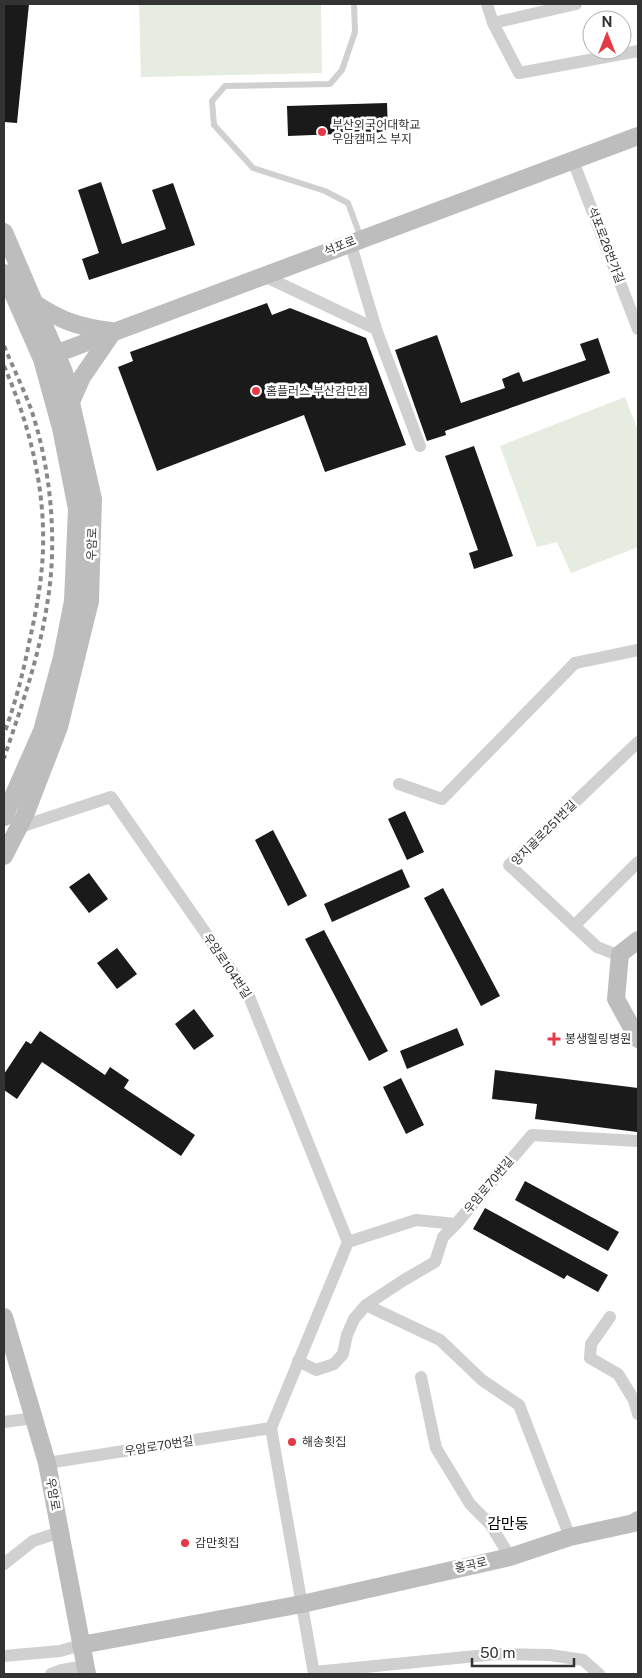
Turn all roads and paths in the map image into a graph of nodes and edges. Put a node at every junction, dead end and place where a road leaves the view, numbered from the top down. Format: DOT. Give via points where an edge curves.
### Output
graph roads {
  1 [pos="354,4"];
  2 [pos="487,4"];
  3 [pos="576,4"];
  4 [pos="493,23"];
  5 [pos="638,51"];
  6 [pos="638,136"];
  7 [pos="573,161"];
  8 [pos="4,232"];
  9 [pos="355,240"];
  10 [pos="4,274"];
  11 [pos="262,275"];
  12 [pos="34,303"];
  13 [pos="376,329"];
  14 [pos="638,329"];
  15 [pos="114,331"];
  16 [pos="49,356"];
  17 [pos="70,404"];
  18 [pos="420,446"];
  19 [pos="638,650"];
  20 [pos="638,742"];
  21 [pos="399,784"];
  22 [pos="4,817"];
  23 [pos="20,827"];
  24 [pos="4,856"];
  25 [pos="638,862"];
  26 [pos="574,926"];
  27 [pos="638,940"];
  28 [pos="620,956"];
  29 [pos="638,1039"];
  30 [pos="638,1141"];
  31 [pos="456,1224"];
  32 [pos="348,1242"];
  33 [pos="366,1305"];
  34 [pos="4,1317"];
  35 [pos="610,1317"];
  36 [pos="298,1361"];
  37 [pos="421,1377"];
  38 [pos="638,1414"];
  39 [pos="34,1418"];
  40 [pos="4,1422"];
  41 [pos="270,1428"];
  42 [pos="48,1464"];
  43 [pos="638,1520"];
  44 [pos="60,1532"];
  45 [pos="570,1538"];
  46 [pos="510,1557"];
  47 [pos="4,1564"];
  48 [pos="302,1604"];
  49 [pos="81,1645"];
  50 [pos="4,1656"];
  51 [pos="86,1670"];
  52 [pos="314,1673"];
  53 [pos="51,1674"];
  54 [pos="599,1674"];
  1 -- 9 [label="lane" via="355,32 342,70 330,84 225,86 212,101 214,125 253,168 325,191 348,203"];
  2 -- 4 [label="street"];
  3 -- 4 [label="street"];
  4 -- 5 [label="street" via="520,73"];
  6 -- 7 [label="main road, 석포로"];
  7 -- 9 [label="main road, 석포로"];
  7 -- 14 [label="street, 석포로26번가길"];
  8 -- 12 [label="main road, 우암로"];
  9 -- 11 [label="main road, 석포로"];
  9 -- 13 [label="street"];
  10 -- 16 [label="main road, 우암로"];
  11 -- 13 [label="street"];
  11 -- 15 [label="main road, 석포로"];
  12 -- 15 [label="main road" via="79,326"];
  12 -- 16 [label="main road, 우암로"];
  13 -- 18 [label="street"];
  15 -- 16 [label="main road, 석포로"];
  15 -- 17 [label="main road" via="82,377"];
  16 -- 17 [label="main road, 우암로" via="64,372"];
  16 -- 22 [label="main road, 우암로" via="77,509 73,601 42,731"];
  17 -- 23 [label="main road, 우암로" via="93,499 90,601 59,727"];
  19 -- 21 [label="street" via="575,663 442,798"];
  20 -- 26 [label="street, 양지골로251번길" via="509,865"];
  23 -- 24 [label="main road, 우암로"];
  23 -- 32 [label="street, 우암로104번길" via="111,797 248,994"];
  25 -- 26 [label="street"];
  26 -- 28 [label="street, 양지골로251번길" via="597,947"];
  27 -- 28 [label="main road"];
  28 -- 29 [label="main road" via="616,999"];
  30 -- 31 [label="street, 우암로70번길" via="532,1135"];
  31 -- 32 [label="street, 우암로70번길" via="416,1220"];
  31 -- 33 [label="street" via="443,1237 435,1262"];
  32 -- 36 [label="street"];
  33 -- 36 [label="street" via="354,1319 343,1354 334,1364 316,1370"];
  33 -- 45 [label="street" via="440,1340 482,1380 520,1405"];
  34 -- 39 [label="main road, 우암로"];
  35 -- 38 [label="street" via="591,1344 590,1358 618,1374 634,1400"];
  36 -- 41 [label="street"];
  37 -- 46 [label="street" via="436,1448 470,1504 490,1524"];
  39 -- 40 [label="street"];
  39 -- 42 [label="main road, 우암로"];
  41 -- 42 [label="street, 우암로70번길"];
  41 -- 48 [label="street"];
  42 -- 44 [label="main road, 우암로"];
  43 -- 45 [label="main road, 홍곡로"];
  44 -- 47 [label="street" via="33,1541"];
  44 -- 49 [label="main road, 우암로"];
  45 -- 46 [label="main road, 홍곡로"];
  46 -- 48 [label="main road, 홍곡로"];
  48 -- 49 [label="main road, 홍곡로"];
  48 -- 52 [label="street"];
  49 -- 50 [label="street" via="60,1651"];
  49 -- 51 [label="main road, 우암로"];
  51 -- 53 [label="street" via="62,1670"];
  52 -- 54 [label="street" via="497,1654 550,1655 583,1660"];
}
